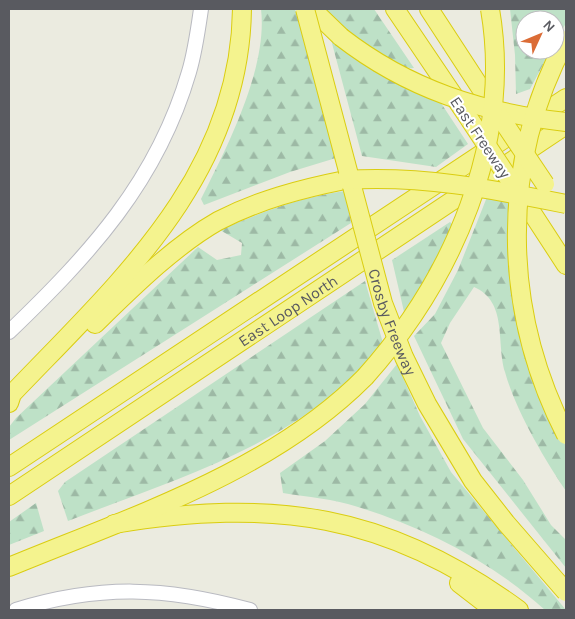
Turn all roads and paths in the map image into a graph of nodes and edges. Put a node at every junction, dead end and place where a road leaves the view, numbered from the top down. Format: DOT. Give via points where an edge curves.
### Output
graph roads {
  1 [pos="201,9"];
  2 [pos="242,9"];
  3 [pos="305,9"];
  4 [pos="312,9"];
  5 [pos="396,9"];
  6 [pos="429,9"];
  7 [pos="490,9"];
  8 [pos="566,40"];
  9 [pos="566,98"];
  10 [pos="566,123"];
  11 [pos="566,204"];
  12 [pos="566,216"];
  13 [pos="566,265"];
  14 [pos="9,332"];
  15 [pos="9,404"];
  16 [pos="566,435"];
  17 [pos="9,466"];
  18 [pos="9,496"];
  19 [pos="114,524"];
  20 [pos="358,528"];
  21 [pos="9,567"];
  22 [pos="566,592"];
  23 [pos="16,610"];
  24 [pos="250,610"];
  25 [pos="494,610"];
  26 [pos="519,610"];
  1 -- 14 [label="main road" via="190,72 159,148 123,208 84,256"];
  2 -- 15 [label="highway" via="228,99 204,162 186,195 147,250 12,394"];
  3 -- 22 [label="highway, Crosby Freeway, bridge" via="383,303 404,357 427,404 473,481"];
  4 -- 10 [label="highway, bridge" via="341,36 393,73 431,90 516,115"];
  5 -- 13 [label="highway, East Freeway, bridge"];
  6 -- 12 [label="highway, East Freeway, bridge"];
  7 -- 19 [label="highway, bridge" via="496,89 485,150 468,206 440,271 419,308 388,351 329,412 268,453"];
  8 -- 16 [label="highway, bridge" via="540,98 526,146 516,229 521,303 540,371"];
  9 -- 17 [label="highway, East Loop North"];
  10 -- 18 [label="highway, East Loop North"];
  11 -- 15 [label="highway, bridge" via="419,179 345,180 264,200 217,222 169,257"];
  19 -- 20 [label="highway" via="192,513 250,512 301,515"];
  19 -- 21 [label="highway"];
  20 -- 25 [label="highway" via="437,567"];
  20 -- 26 [label="highway" via="434,557"];
  23 -- 24 [label="main road" via="63,597 136,591 176,593"];
}
